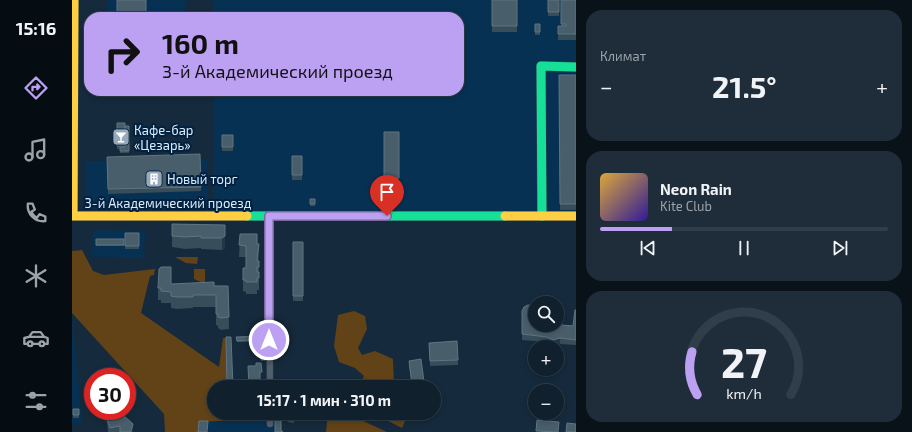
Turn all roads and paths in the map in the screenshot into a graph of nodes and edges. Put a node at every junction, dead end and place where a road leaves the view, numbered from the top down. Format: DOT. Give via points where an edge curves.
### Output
graph roads {
  1 [pos="74,0"];
  2 [pos="576,66"];
  3 [pos="72,216"];
  4 [pos="269,216"];
  5 [pos="542,216"];
  6 [pos="576,217"];
  7 [pos="270,380"];
  8 [pos="270,420"];
  9 [pos="270,424"];
  1 -- 3 [label="street"];
  2 -- 5 [label="street" via="541,66"];
  3 -- 4 [label="street, 3-й Академический проезд"];
  4 -- 5 [label="street, 3-й Академический проезд"];
  4 -- 7 [label="street"];
  5 -- 6 [label="street, 3-й Академический проезд"];
  8 -- 9 [label="street"];
}
